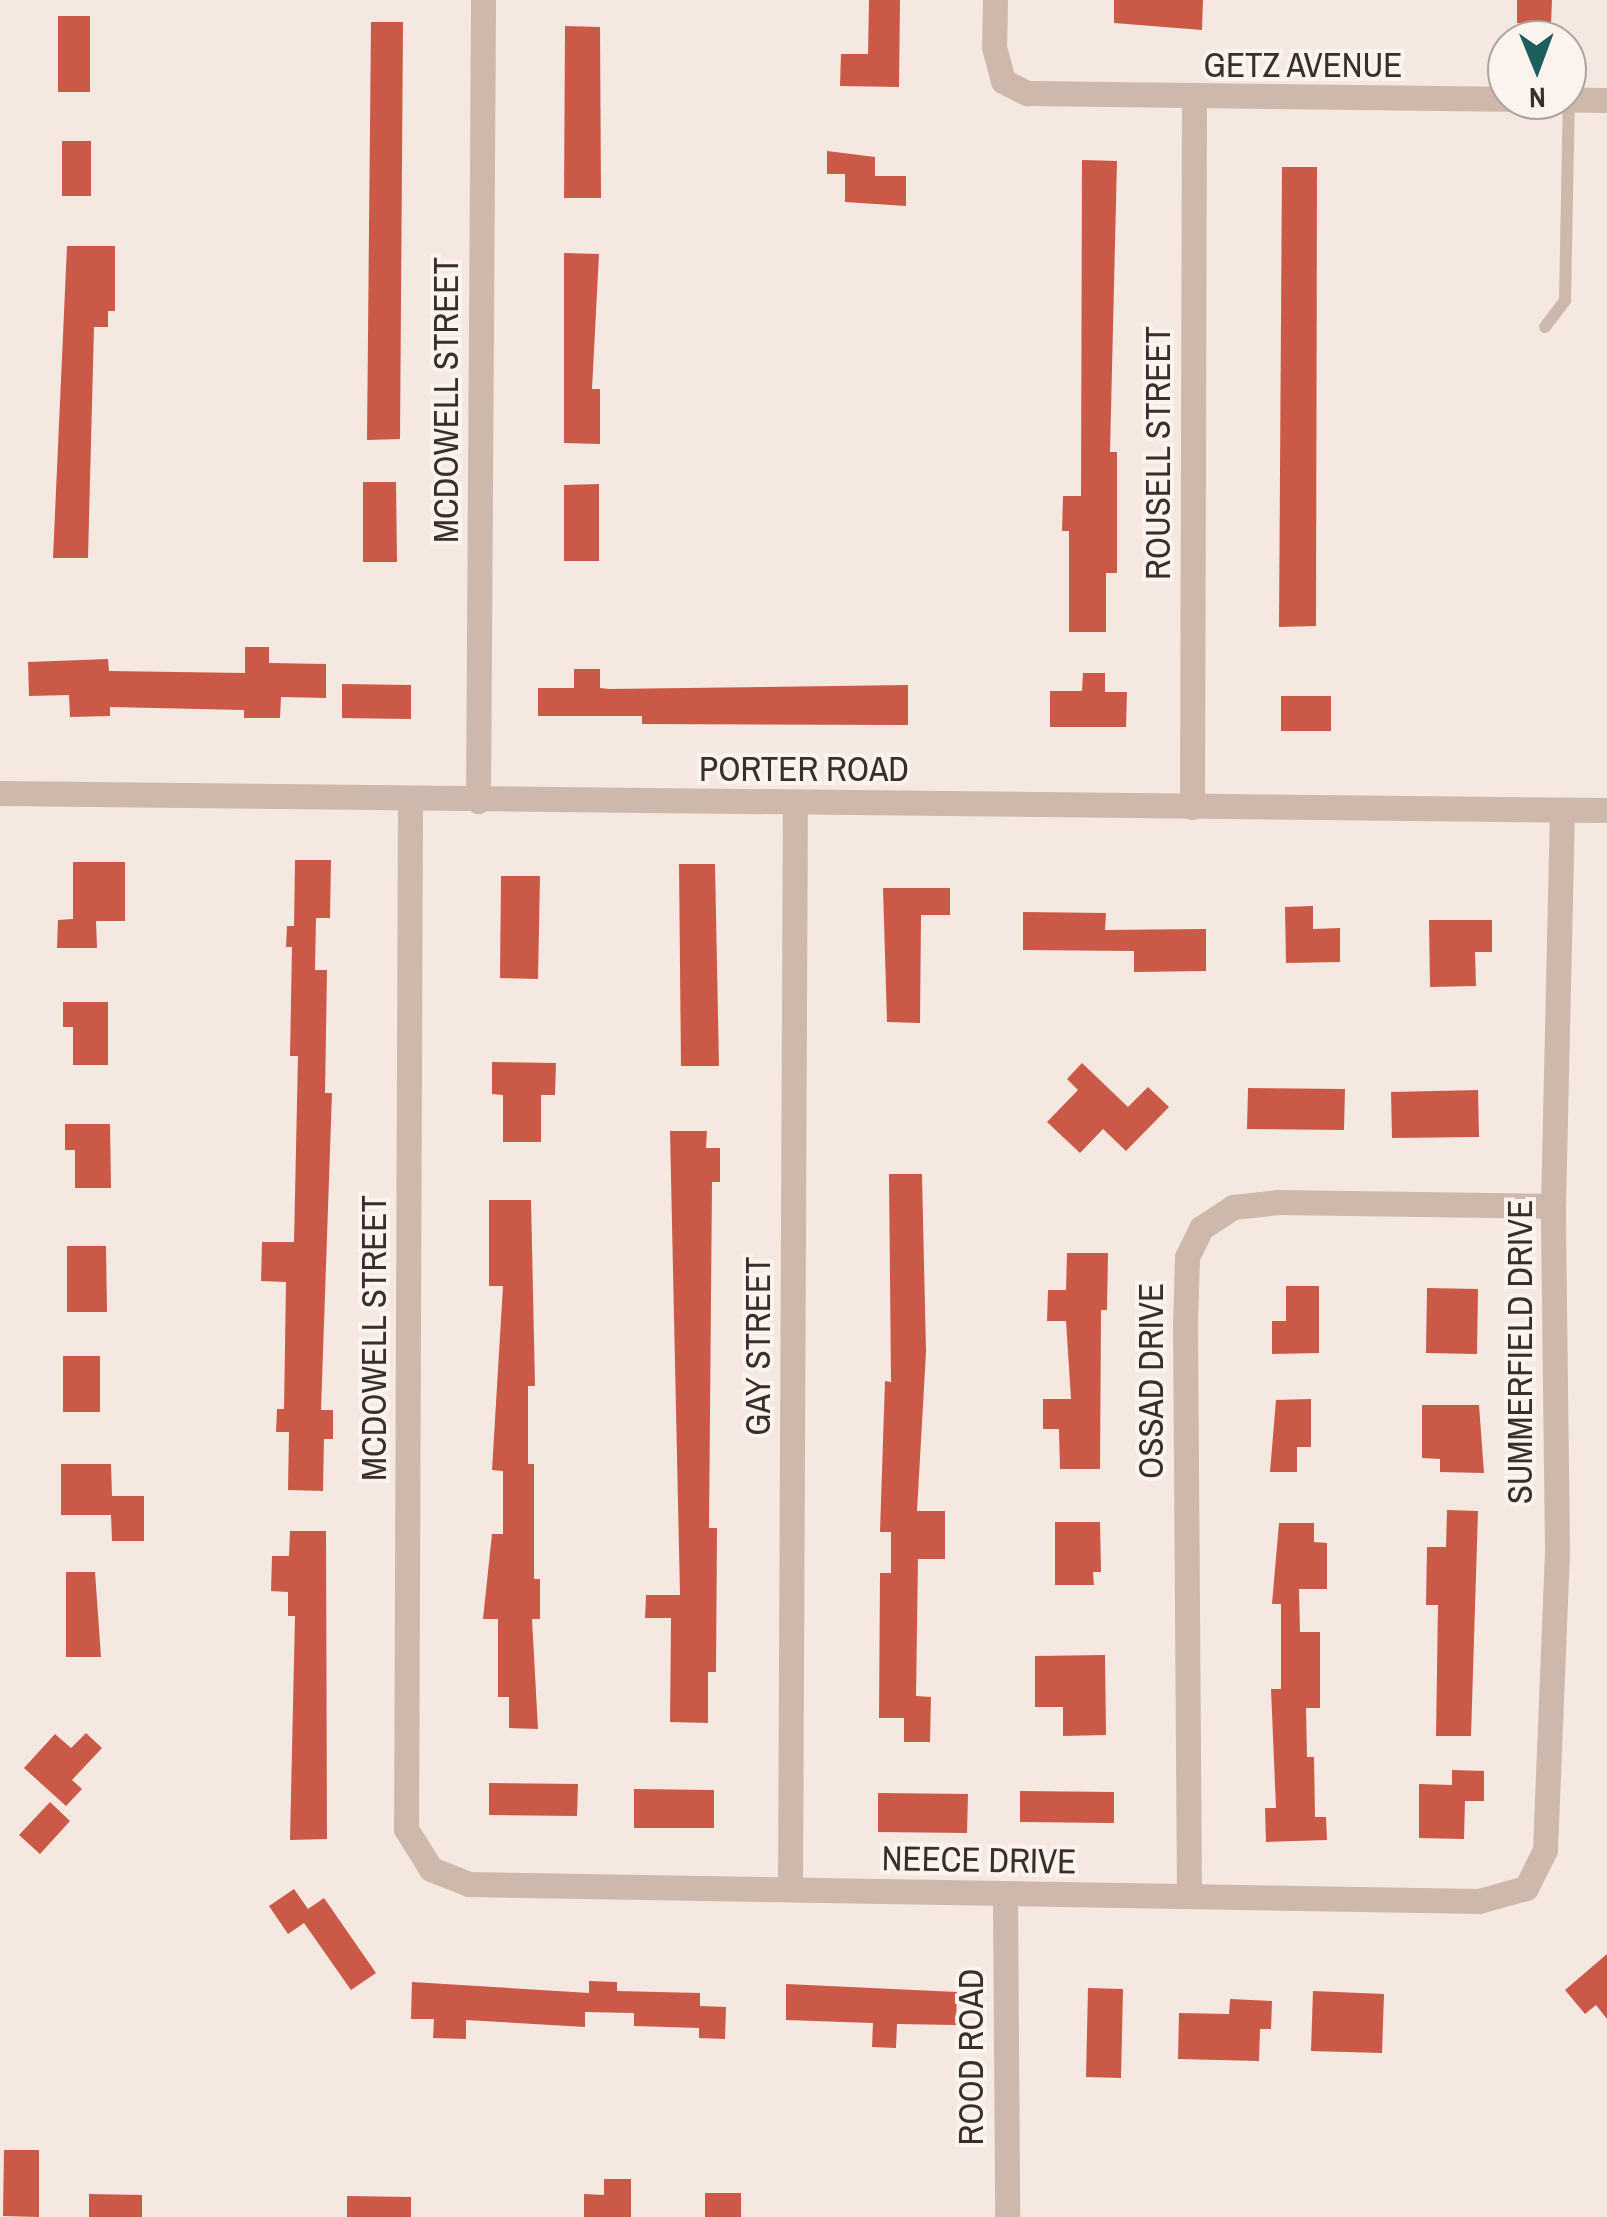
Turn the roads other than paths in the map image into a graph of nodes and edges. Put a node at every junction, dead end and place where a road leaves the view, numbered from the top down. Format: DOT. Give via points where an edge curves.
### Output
graph roads {
  1 [pos="483,0"];
  2 [pos="995,0"];
  3 [pos="1194,100"];
  4 [pos="1487,100"];
  5 [pos="1568,120"];
  6 [pos="1545,327"];
  7 [pos="0,793"];
  8 [pos="410,800"];
  9 [pos="478,801"];
  10 [pos="795,804"];
  11 [pos="1192,807"];
  12 [pos="1562,810"];
  13 [pos="1607,810"];
  14 [pos="1553,1206"];
  15 [pos="431,1869"];
  16 [pos="1526,1888"];
  17 [pos="790,1889"];
  18 [pos="1189,1896"];
  19 [pos="1005,1898"];
  20 [pos="1007,2217"];
  1 -- 9 [label="street, MCDOWELL STREET"];
  2 -- 3 [label="street, GETZ AVENUE" via="994,48 1003,80 1027,93"];
  3 -- 4 [label="street, GETZ AVENUE"];
  3 -- 11 [label="street, ROUSELL STREET"];
  5 -- 6 [label="lane" via="1564,300"];
  7 -- 8 [label="street, PORTER ROAD"];
  8 -- 9 [label="street, PORTER ROAD"];
  8 -- 15 [label="street, MCDOWELL STREET" via="406,1829"];
  9 -- 10 [label="street, PORTER ROAD"];
  10 -- 11 [label="street, PORTER ROAD"];
  10 -- 17 [label="street, GAY STREET"];
  11 -- 12 [label="street, PORTER ROAD"];
  12 -- 13 [label="street, PORTER ROAD"];
  12 -- 14 [label="street, SUMMERFIELD DRIVE"];
  14 -- 16 [label="street, SUMMERFIELD DRIVE" via="1557,1550 1545,1850"];
  14 -- 18 [label="street, OSSAD DRIVE" via="1279,1202 1232,1206 1201,1228 1187,1258 1185,1324"];
  15 -- 17 [label="street, NEECE DRIVE" via="469,1884"];
  16 -- 18 [label="street, NEECE DRIVE" via="1479,1901"];
  17 -- 19 [label="street, NEECE DRIVE"];
  18 -- 19 [label="street, NEECE DRIVE"];
  19 -- 20 [label="street, ROOD ROAD"];
}
